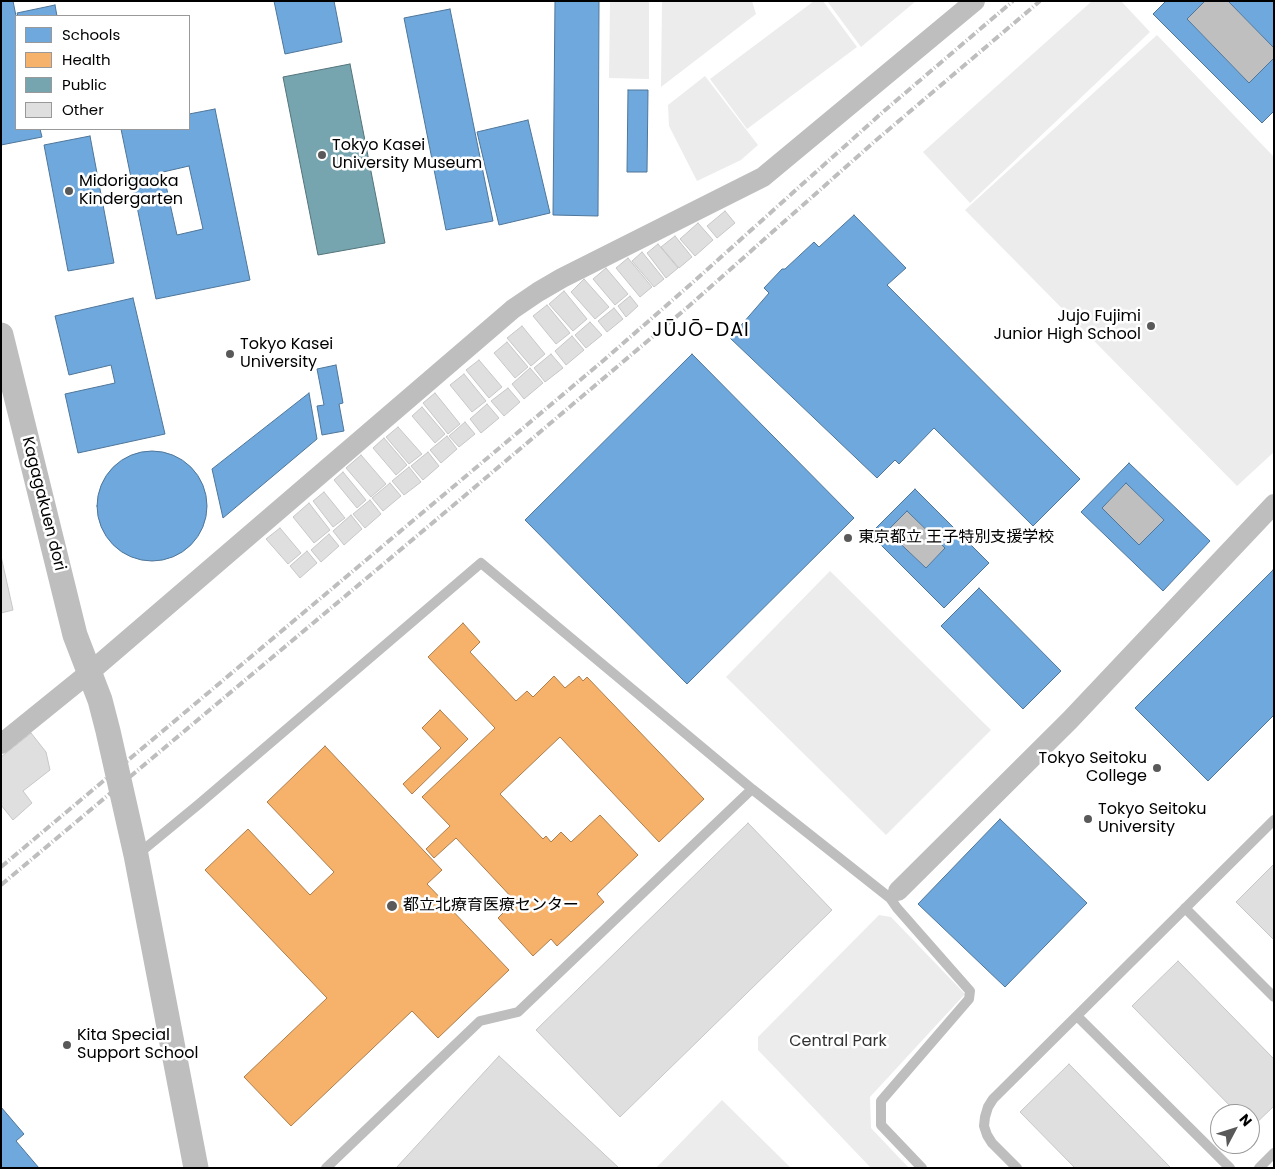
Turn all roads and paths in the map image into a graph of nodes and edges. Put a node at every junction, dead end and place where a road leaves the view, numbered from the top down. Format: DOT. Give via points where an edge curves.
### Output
graph roads {
  1 [pos="975,1"];
  2 [pos="1,335"];
  3 [pos="1274,504"];
  4 [pos="90,672"];
  5 [pos="1,744"];
  6 [pos="752,789"];
  7 [pos="1274,820"];
  8 [pos="136,855"];
  9 [pos="894,895"];
  10 [pos="1185,908"];
  11 [pos="1274,997"];
  12 [pos="1077,1016"];
  13 [pos="1274,1153"];
  14 [pos="196,1168"];
  15 [pos="326,1168"];
  16 [pos="922,1168"];
  17 [pos="1017,1168"];
  18 [pos="1230,1168"];
  19 [pos="1259,1168"];
  1 -- 4 [label="street" via="763,178 562,278 513,309"];
  2 -- 4 [label="street, Kagagakuen dori" via="75,634"];
  3 -- 9 [label="street" via="1070,720"];
  4 -- 5 [label="street"];
  4 -- 8 [label="street, Kagagakuen dori" via="108,731"];
  6 -- 8 [label="lane" via="481,563"];
  6 -- 9 [label="lane"];
  6 -- 15 [label="lane" via="518,1012 480,1021"];
  7 -- 10 [label="lane"];
  8 -- 14 [label="street, Kagagakuen dori"];
  9 -- 16 [label="lane" via="897,908 970,991 969,999 881,1101 881,1125"];
  10 -- 11 [label="lane"];
  10 -- 12 [label="lane"];
  12 -- 17 [label="lane" via="988,1107 984,1126 987,1135"];
  12 -- 18 [label="lane"];
  13 -- 19 [label="lane"];
}
